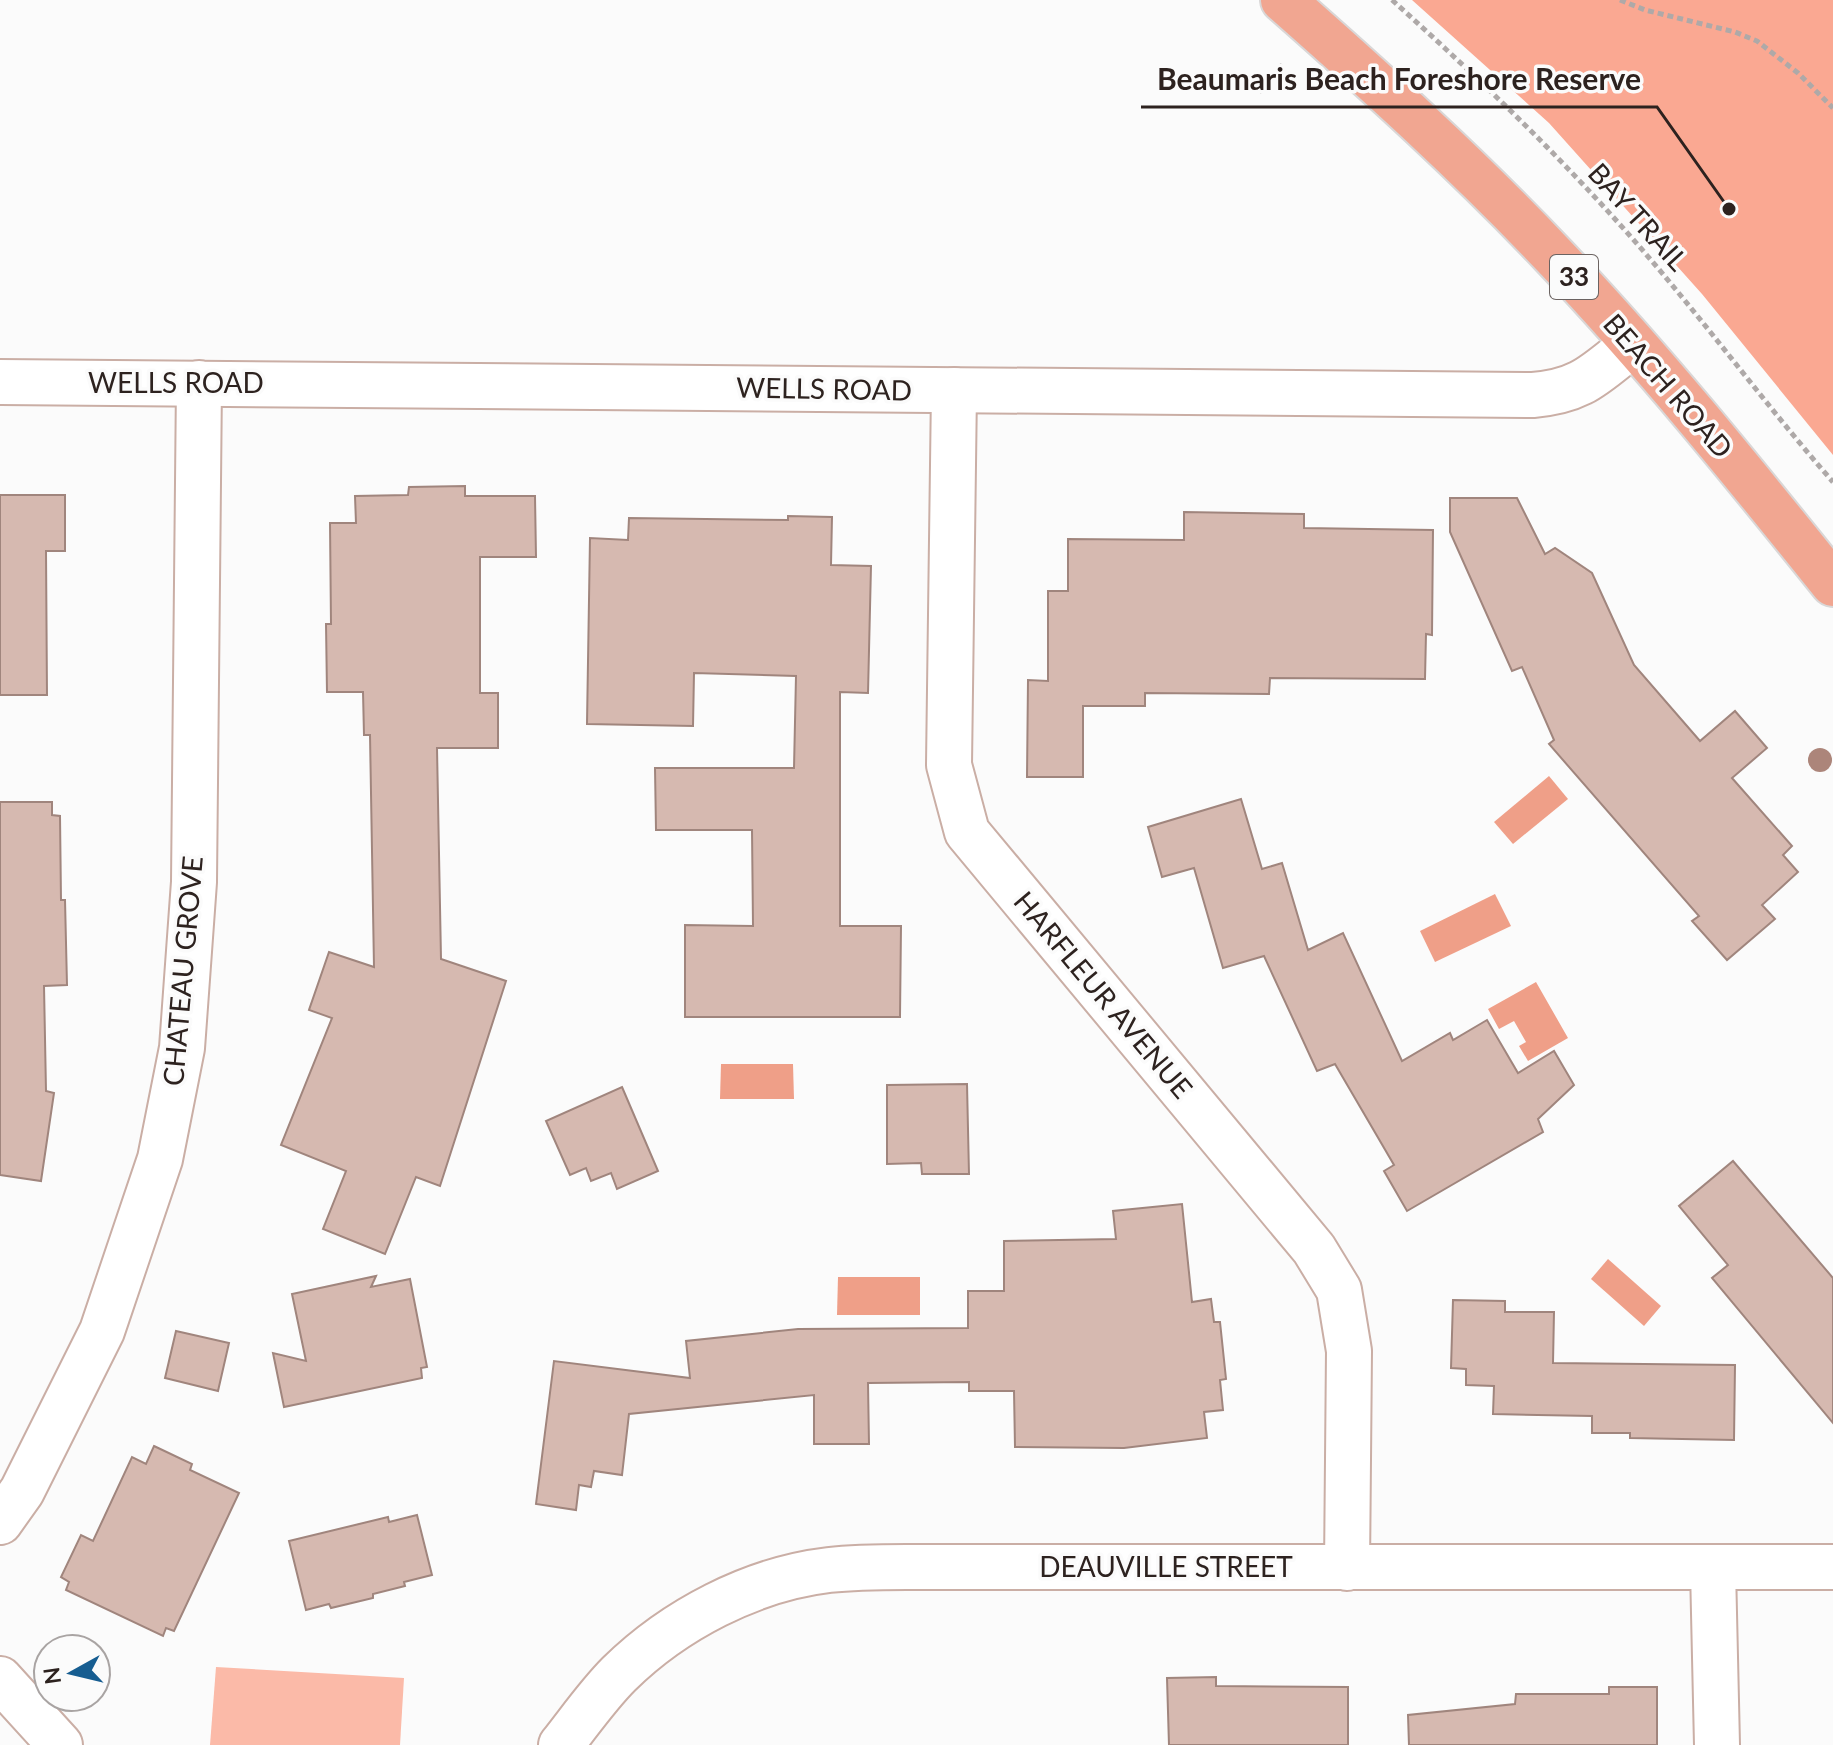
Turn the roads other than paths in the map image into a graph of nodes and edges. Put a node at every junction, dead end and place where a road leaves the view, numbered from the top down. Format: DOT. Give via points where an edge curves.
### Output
graph roads {
  1 [pos="1283,0"];
  2 [pos="1632,345"];
  3 [pos="0,382"];
  4 [pos="199,383"];
  5 [pos="954,390"];
  6 [pos="1833,584"];
  7 [pos="0,1522"];
  8 [pos="1833,1567"];
  9 [pos="1347,1568"];
  10 [pos="1713,1569"];
  11 [pos="0,1679"];
  12 [pos="60,1745"];
  13 [pos="561,1745"];
  14 [pos="1717,1745"];
  1 -- 2 [label="main road, BEACH ROAD / 33" via="1480,181"];
  2 -- 5 [label="street, WELLS ROAD" via="1582,384 1561,393 1533,395"];
  2 -- 6 [label="main road, BEACH ROAD / 33"];
  3 -- 4 [label="street, WELLS ROAD"];
  4 -- 5 [label="street, WELLS ROAD"];
  4 -- 7 [label="street, CHATEAU GROVE" via="194,882 182,1048 160,1159 102,1331 22,1491"];
  5 -- 9 [label="street, HARFLEUR AVENUE" via="949,765 967,832 1314,1249 1339,1290 1349,1351"];
  8 -- 10 [label="street, DEAUVILLE STREET"];
  9 -- 10 [label="street, DEAUVILLE STREET"];
  9 -- 13 [label="street, DEAUVILLE STREET" via="867,1567 791,1577 714,1607 649,1648 619,1675"];
  10 -- 14 [label="street"];
  11 -- 12 [label="street"];
}
